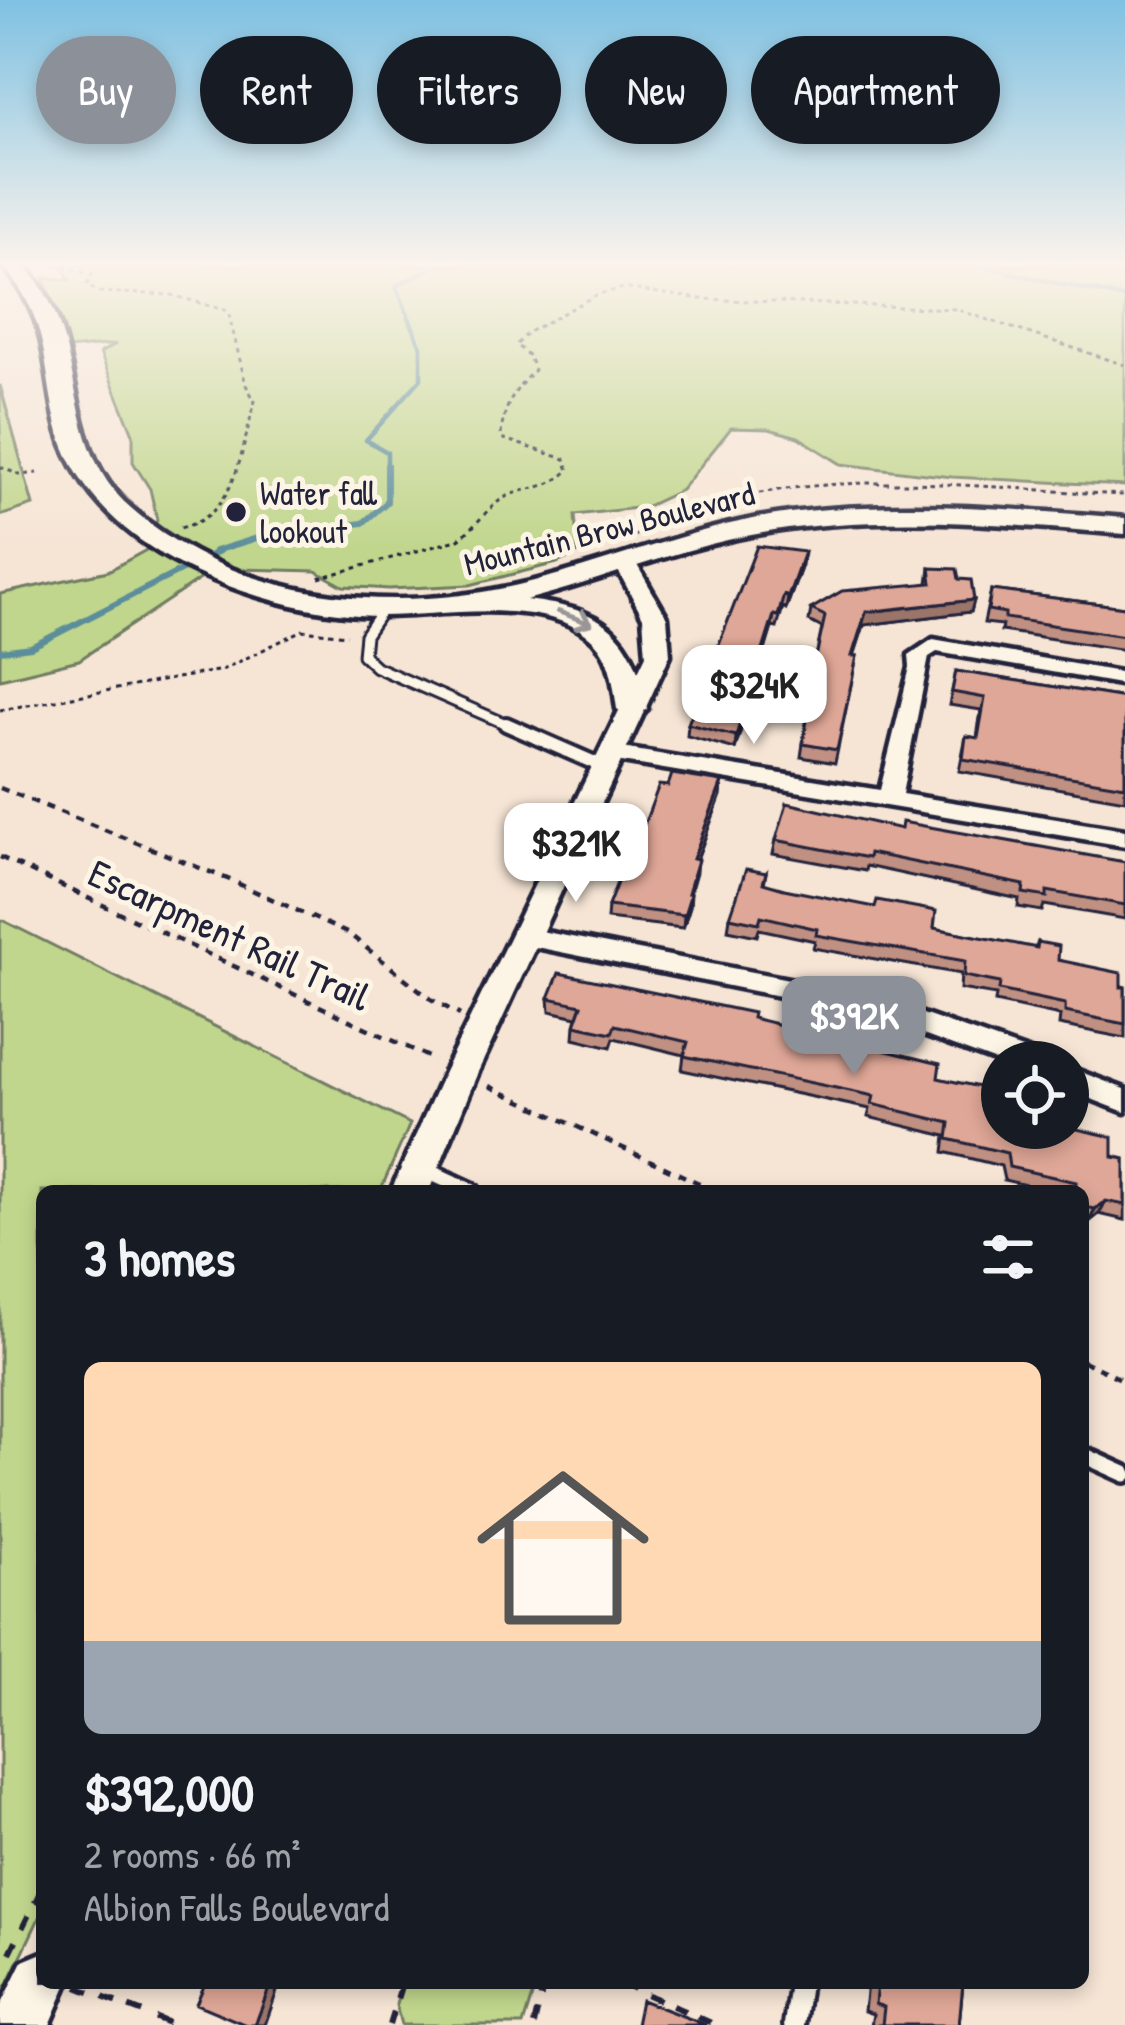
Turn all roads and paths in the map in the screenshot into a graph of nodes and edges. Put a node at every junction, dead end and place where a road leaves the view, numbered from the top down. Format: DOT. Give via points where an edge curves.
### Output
graph roads {
  1 [pos="55,360"];
  2 [pos="239,360"];
  3 [pos="530,360"];
  4 [pos="0,467"];
  5 [pos="38,473"];
  6 [pos="1125,526"];
  7 [pos="159,534"];
  8 [pos="625,562"];
  9 [pos="315,579"];
  10 [pos="461,602"];
  11 [pos="384,607"];
  12 [pos="364,635"];
  13 [pos="1125,679"];
  14 [pos="632,709"];
  15 [pos="0,710"];
  16 [pos="607,760"];
  17 [pos="0,788"];
  18 [pos="889,800"];
  19 [pos="1125,838"];
  20 [pos="0,857"];
  21 [pos="525,937"];
  22 [pos="464,1017"];
  23 [pos="981,1046"];
  24 [pos="438,1061"];
  25 [pos="478,1081"];
  26 [pos="1089,1086"];
  27 [pos="1125,1101"];
  28 [pos="416,1179"];
  29 [pos="703,1185"];
  30 [pos="1089,1364"];
  31 [pos="1125,1381"];
  32 [pos="1089,1458"];
  33 [pos="1125,1474"];
  34 [pos="36,1917"];
  35 [pos="25,1969"];
  36 [pos="82,1989"];
  37 [pos="400,1989"];
  38 [pos="543,1989"];
  39 [pos="635,1989"];
  40 [pos="799,1989"];
  41 [pos="21,2025"];
  42 [pos="174,2025"];
  43 [pos="389,2025"];
  44 [pos="534,2025"];
  45 [pos="716,2025"];
  46 [pos="794,2025"];
  1 -- 7 [label="main road, Mountain Brow Boulevard" via="73,441 99,490"];
  2 -- 7 [label="path" via="255,401 236,478 200,524"];
  3 -- 9 [label="path" via="534,370 511,393 501,438 565,459 565,478 503,497 457,540"];
  4 -- 5 [label="path"];
  6 -- 8 [label="main road, Mountain Brow Boulevard" via="858,514 740,530"];
  7 -- 11 [label="main road, Mountain Brow Boulevard" via="256,590"];
  8 -- 10 [label="main road, Mountain Brow Boulevard"];
  8 -- 14 [label="street" via="662,632"];
  10 -- 11 [label="main road, Mountain Brow Boulevard"];
  10 -- 14 [label="main road, one-way" via="546,609 600,628 623,659"];
  11 -- 12 [label="lane"];
  12 -- 15 [label="path" via="303,630 222,670"];
  12 -- 16 [label="lane" via="362,655 376,667"];
  13 -- 18 [label="street" via="933,645 919,655"];
  14 -- 16 [label="street"];
  16 -- 18 [label="street"];
  16 -- 21 [label="street"];
  17 -- 22 [label="path" via="349,934"];
  18 -- 19 [label="street"];
  20 -- 24 [label="path, Escarpment Rail Trail"];
  21 -- 23 [label="street" via="866,1004"];
  21 -- 28 [label="street"];
  25 -- 29 [label="path"];
  26 -- 27 [label="street"];
  30 -- 31 [label="path"];
  32 -- 33 [label="lane"];
  34 -- 35 [label="path"];
  35 -- 41 [label="street"];
  36 -- 42 [label="path"];
  37 -- 43 [label="path"];
  38 -- 44 [label="path"];
  39 -- 45 [label="path"];
  40 -- 46 [label="lane"];
}
